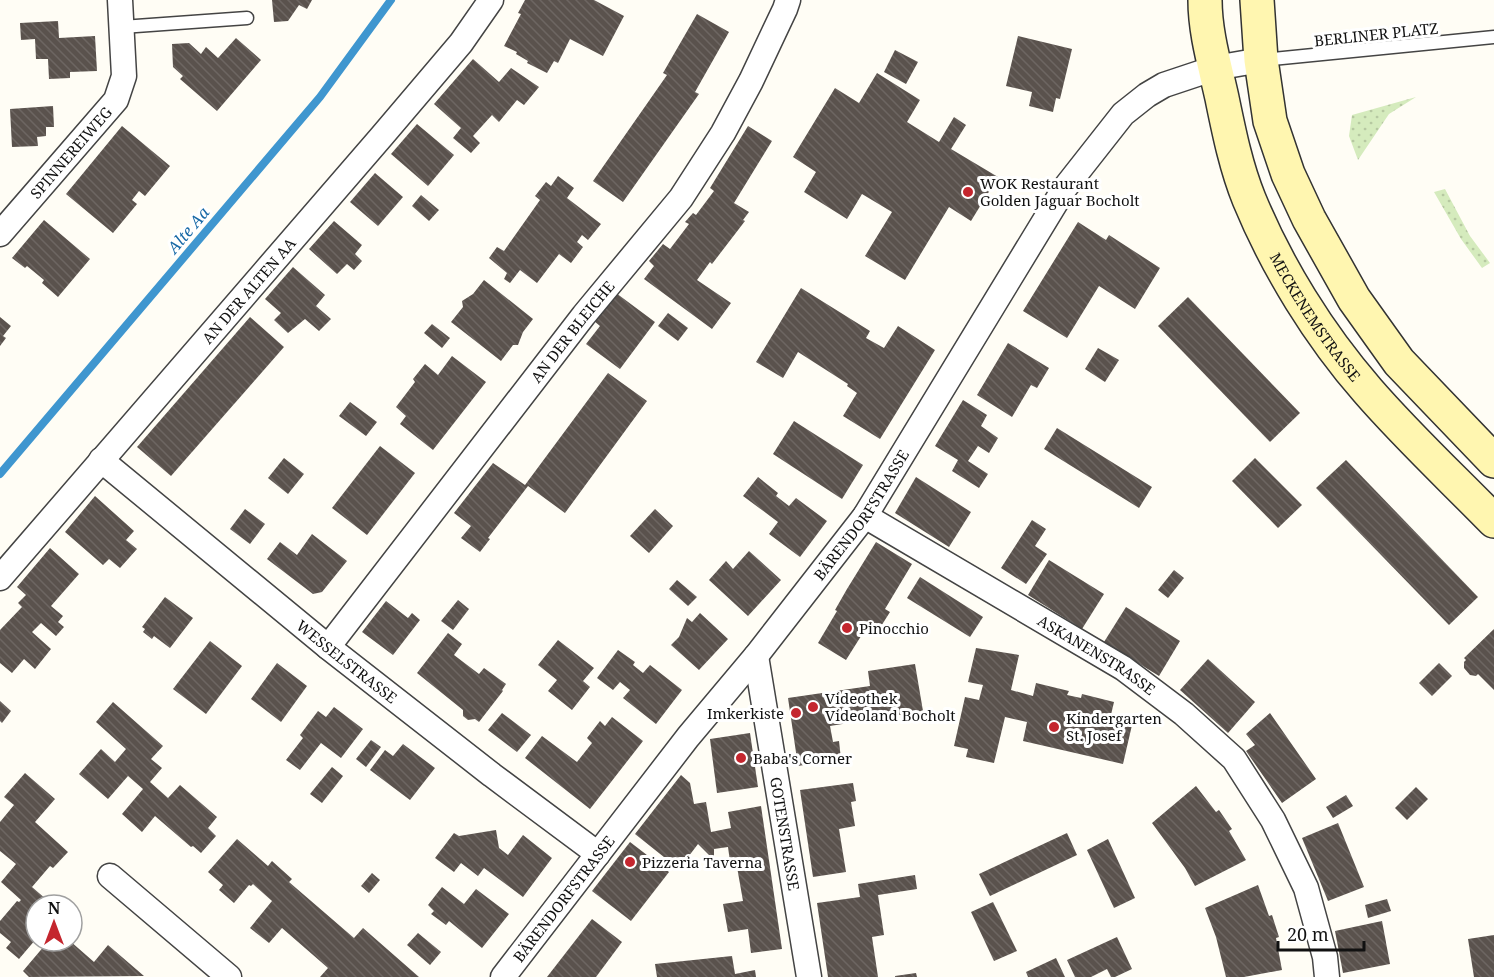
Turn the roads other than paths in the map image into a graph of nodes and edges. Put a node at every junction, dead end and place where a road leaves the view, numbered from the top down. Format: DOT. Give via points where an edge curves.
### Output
graph roads {
  1 [pos="120,0"];
  2 [pos="491,0"];
  3 [pos="788,0"];
  4 [pos="1205,0"];
  5 [pos="1257,0"];
  6 [pos="247,18"];
  7 [pos="122,27"];
  8 [pos="1494,37"];
  9 [pos="1261,60"];
  10 [pos="1215,68"];
  11 [pos="0,234"];
  12 [pos="101,460"];
  13 [pos="1494,461"];
  14 [pos="865,516"];
  15 [pos="1494,521"];
  16 [pos="0,578"];
  17 [pos="328,647"];
  18 [pos="756,656"];
  19 [pos="598,854"];
  20 [pos="110,876"];
  21 [pos="229,977"];
  22 [pos="503,977"];
  23 [pos="809,977"];
  24 [pos="1327,977"];
  1 -- 7 [label="street, SPINNEREIWEG"];
  2 -- 12 [label="street, AN DER ALTEN AA" via="404,111"];
  3 -- 17 [label="street, AN DER BLEICHE" via="723,133 681,198 584,315"];
  4 -- 10 [label="main road, MECKENEMSTRASSE"];
  5 -- 9 [label="main road"];
  6 -- 7 [label="lane"];
  7 -- 11 [label="street, SPINNEREIWEG" via="124,76 116,100"];
  8 -- 9 [label="lane, BERLINER PLATZ"];
  9 -- 10 [label="street"];
  9 -- 13 [label="main road" via="1270,121 1288,174 1354,300 1399,362"];
  10 -- 14 [label="street, BÄRENDORFSTRASSE" via="1164,86 1123,114 1064,189"];
  10 -- 15 [label="main road, MECKENEMSTRASSE" via="1249,198 1300,296 1368,391"];
  12 -- 16 [label="street, AN DER ALTEN AA"];
  12 -- 17 [label="street, WESSELSTRASSE"];
  14 -- 18 [label="street, BÄRENDORFSTRASSE"];
  14 -- 24 [label="street, ASKANENSTRASSE" via="1123,668 1184,714 1234,759 1273,820 1306,888"];
  17 -- 19 [label="street, WESSELSTRASSE"];
  18 -- 19 [label="street, BÄRENDORFSTRASSE"];
  18 -- 23 [label="street, GOTENSTRASSE"];
  19 -- 22 [label="street, BÄRENDORFSTRASSE"];
  20 -- 21 [label="street"];
}
